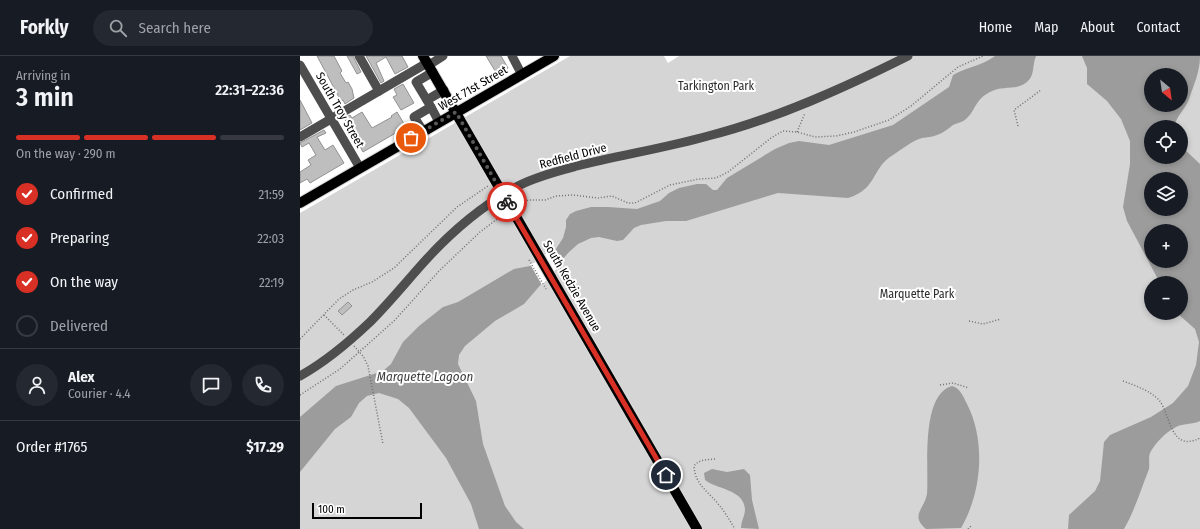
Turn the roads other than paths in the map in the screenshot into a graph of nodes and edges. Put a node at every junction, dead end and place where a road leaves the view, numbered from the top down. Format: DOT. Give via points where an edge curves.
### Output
graph roads {
  1 [pos="358,56"];
  2 [pos="443,56"];
  3 [pos="512,56"];
  4 [pos="554,56"];
  5 [pos="908,56"];
  6 [pos="428,64"];
  7 [pos="300,65"];
  8 [pos="522,74"];
  9 [pos="444,90"];
  10 [pos="379,91"];
  11 [pos="429,103"];
  12 [pos="456,112"];
  13 [pos="331,119"];
  14 [pos="439,122"];
  15 [pos="422,131"];
  16 [pos="300,137"];
  17 [pos="360,168"];
  18 [pos="503,194"];
  19 [pos="300,203"];
  20 [pos="300,376"];
  21 [pos="697,529"];
  1 -- 10 [label="street"];
  2 -- 6 [label="street"];
  3 -- 8 [label="street"];
  4 -- 8 [label="main road, West 71st Street"];
  5 -- 18 [label="street, Redfield Drive" via="810,100 743,126 549,173"];
  6 -- 9 [label="main road, South Kedzie Avenue"];
  6 -- 10 [label="street"];
  6 -- 11 [label="street" via="416,82"];
  7 -- 13 [label="street, South Troy Street"];
  8 -- 12 [label="main road, West 71st Street"];
  9 -- 11 [label="street"];
  9 -- 12 [label="main road, South Kedzie Avenue"];
  10 -- 13 [label="street"];
  11 -- 14 [label="street"];
  11 -- 15 [label="street" via="414,117"];
  12 -- 14 [label="main road, West 71st Street"];
  12 -- 18 [label="main road, South Kedzie Avenue"];
  13 -- 16 [label="street"];
  13 -- 17 [label="street, South Troy Street"];
  14 -- 15 [label="main road, West 71st Street"];
  15 -- 17 [label="main road, West 71st Street"];
  17 -- 19 [label="main road, West 71st Street"];
  18 -- 20 [label="street, Redfield Drive" via="487,204 426,260 371,322"];
  18 -- 21 [label="main road, South Kedzie Avenue"];
}
